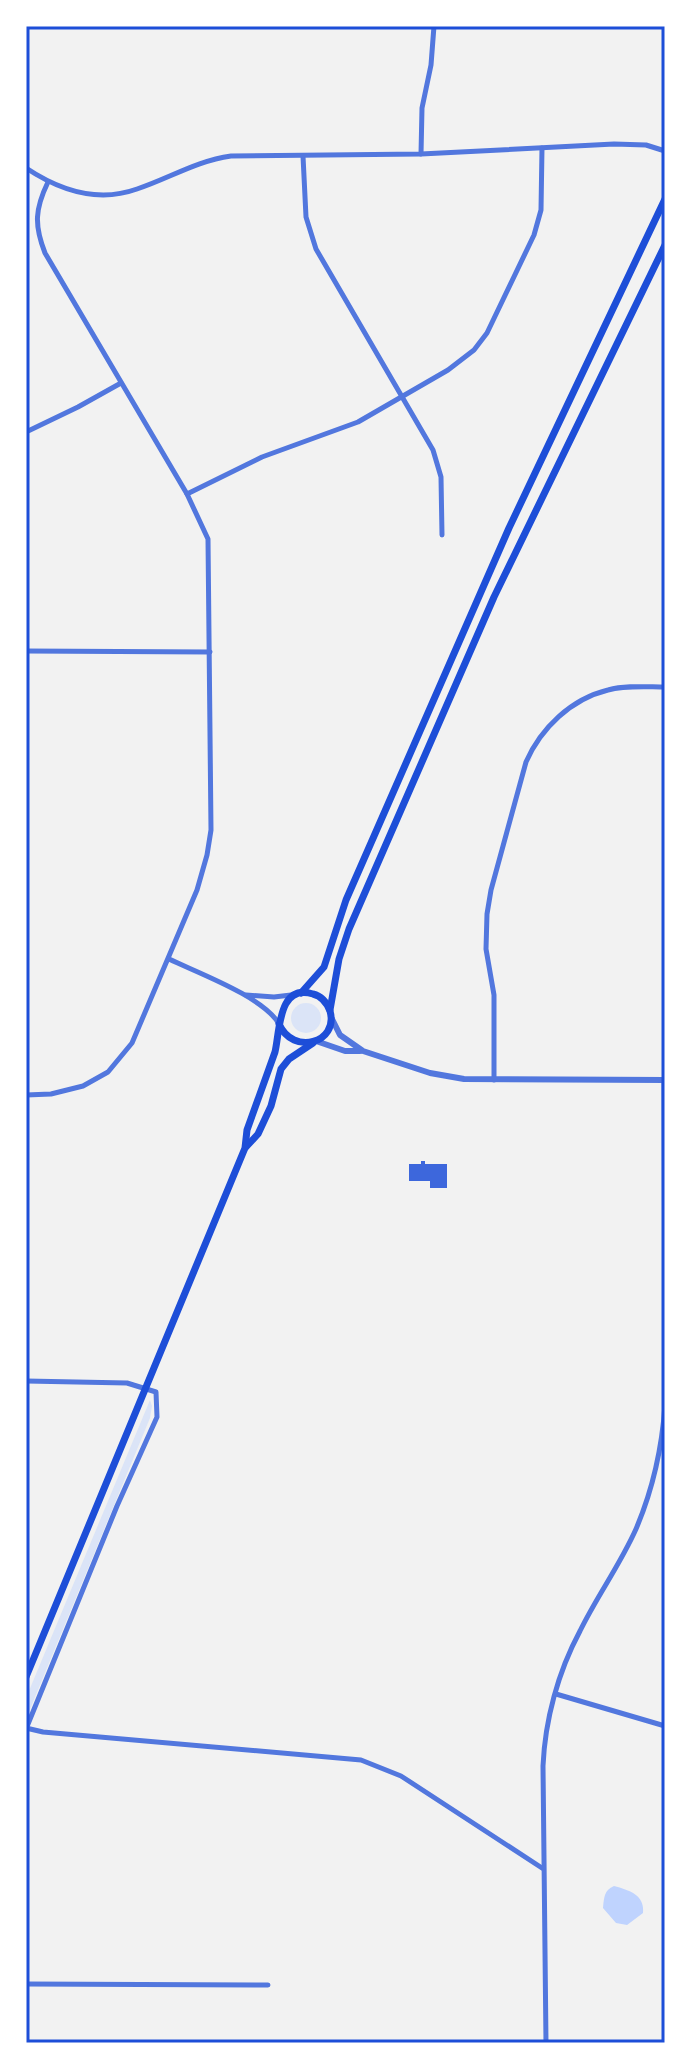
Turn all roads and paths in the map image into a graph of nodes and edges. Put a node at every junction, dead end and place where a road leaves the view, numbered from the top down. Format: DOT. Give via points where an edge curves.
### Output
graph roads {
  1 [pos="434,26"];
  2 [pos="542,148"];
  3 [pos="665,151"];
  4 [pos="421,154"];
  5 [pos="303,156"];
  6 [pos="26,168"];
  7 [pos="48,182"];
  8 [pos="665,199"];
  9 [pos="665,245"];
  10 [pos="122,383"];
  11 [pos="404,397"];
  12 [pos="26,432"];
  13 [pos="187,494"];
  14 [pos="442,535"];
  15 [pos="26,651"];
  16 [pos="210,652"];
  17 [pos="665,687"];
  18 [pos="169,959"];
  19 [pos="300,993"];
  20 [pos="245,995"];
  21 [pos="330,1015"];
  22 [pos="279,1024"];
  23 [pos="315,1042"];
  24 [pos="363,1051"];
  25 [pos="494,1080"];
  26 [pos="664,1080"];
  27 [pos="26,1095"];
  28 [pos="245,1148"];
  29 [pos="665,1349"];
  30 [pos="26,1381"];
  31 [pos="145,1387"];
  32 [pos="665,1405"];
  33 [pos="26,1677"];
  34 [pos="556,1694"];
  35 [pos="665,1726"];
  36 [pos="26,1728"];
  37 [pos="543,1869"];
  38 [pos="26,1984"];
  39 [pos="268,1985"];
  40 [pos="546,2043"];
  1 -- 4 [label="street"];
  2 -- 3 [label="street" via="629,144"];
  2 -- 4 [label="street"];
  2 -- 11 [label="street" via="538,222 487,333 474,350"];
  4 -- 5 [label="street"];
  5 -- 7 [label="street" via="215,158 120,194 82,193"];
  5 -- 11 [label="street" via="309,234"];
  6 -- 7 [label="street"];
  7 -- 10 [label="street" via="37,206 40,240"];
  8 -- 19 [label="main road" via="503,541 346,900 324,967"];
  9 -- 21 [label="main road" via="494,597 361,902 339,959"];
  10 -- 12 [label="street"];
  10 -- 13 [label="street"];
  11 -- 13 [label="street" via="339,431 262,457"];
  11 -- 14 [label="street" via="438,465"];
  13 -- 16 [label="street" via="208,539"];
  15 -- 16 [label="street"];
  16 -- 18 [label="street" via="211,830 197,890"];
  17 -- 25 [label="street" via="609,689 588,697 559,716 526,762 491,890 485,932 494,995"];
  18 -- 20 [label="street"];
  18 -- 27 [label="street" via="132,1043 118,1062 83,1086"];
  19 -- 20 [label="street"];
  19 -- 21 [label="main road" via="320,997"];
  19 -- 22 [label="main road" via="282,1008"];
  20 -- 22 [label="street"];
  21 -- 23 [label="main road" via="326,1033"];
  21 -- 24 [label="street" via="340,1035"];
  22 -- 23 [label="main road" via="295,1042"];
  22 -- 28 [label="main road"];
  23 -- 24 [label="street"];
  23 -- 28 [label="main road" via="285,1063 258,1134"];
  24 -- 25 [label="street" via="430,1073"];
  25 -- 26 [label="street"];
  26 -- 29 [label="street"];
  28 -- 31 [label="main road"];
  30 -- 31 [label="street"];
  31 -- 33 [label="main road"];
  31 -- 36 [label="street" via="156,1392 157,1417"];
  32 -- 34 [label="street" via="645,1506 627,1549 579,1631"];
  34 -- 35 [label="street"];
  34 -- 37 [label="street" via="544,1745"];
  36 -- 37 [label="street" via="361,1760 401,1776"];
  37 -- 40 [label="street"];
  38 -- 39 [label="street"];
}
